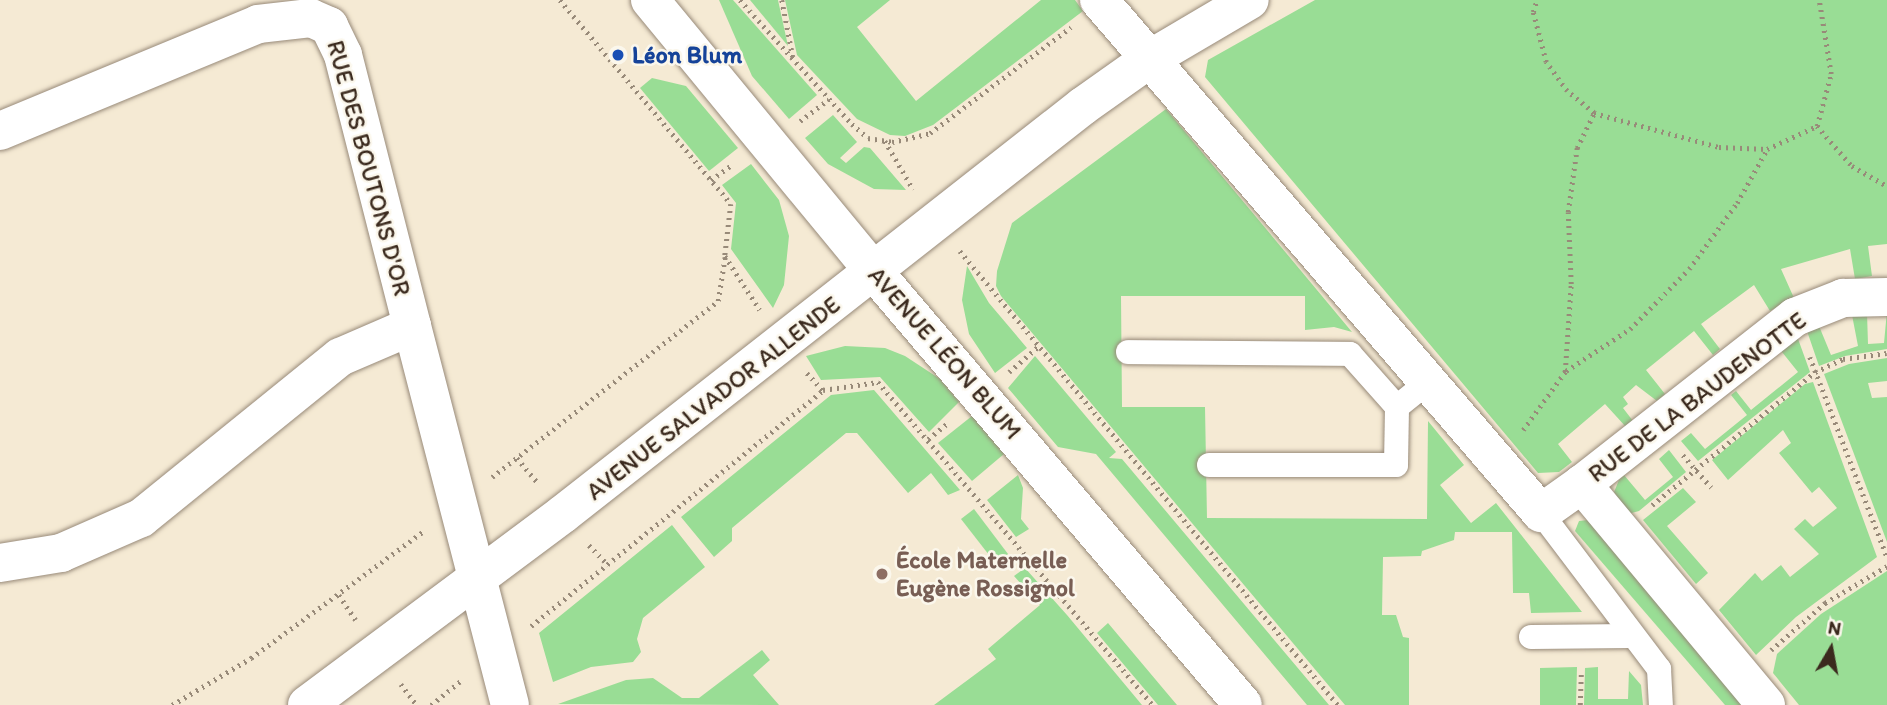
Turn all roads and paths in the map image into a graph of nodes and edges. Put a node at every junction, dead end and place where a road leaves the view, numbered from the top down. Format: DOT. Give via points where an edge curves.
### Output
graph roads {
  1 [pos="560,0"];
  2 [pos="650,0"];
  3 [pos="740,0"];
  4 [pos="782,0"];
  5 [pos="1250,0"];
  6 [pos="1537,0"];
  7 [pos="1819,0"];
  8 [pos="1101,3"];
  9 [pos="793,58"];
  10 [pos="1148,60"];
  11 [pos="1594,113"];
  12 [pos="1817,126"];
  13 [pos="0,131"];
  14 [pos="885,141"];
  15 [pos="1767,149"];
  16 [pos="1887,186"];
  17 [pos="933,224"];
  18 [pos="875,273"];
  19 [pos="1887,297"];
  20 [pos="1795,317"];
  21 [pos="412,326"];
  22 [pos="781,342"];
  23 [pos="1128,352"];
  24 [pos="1887,353"];
  25 [pos="1565,372"];
  26 [pos="1815,372"];
  27 [pos="1428,382"];
  28 [pos="823,390"];
  29 [pos="1397,407"];
  30 [pos="1209,465"];
  31 [pos="1499,465"];
  32 [pos="1582,484"];
  33 [pos="1541,513"];
  34 [pos="1622,530"];
  35 [pos="1887,557"];
  36 [pos="0,563"];
  37 [pos="1887,566"];
  38 [pos="479,579"];
  39 [pos="1631,636"];
  40 [pos="1531,637"];
  41 [pos="495,653"];
  42 [pos="1756,692"];
  43 [pos="307,705"];
  44 [pos="431,705"];
  45 [pos="510,705"];
  46 [pos="1153,705"];
  47 [pos="1243,705"];
  48 [pos="1338,705"];
  49 [pos="1661,705"];
  1 -- 22 [label="path" via="731,204 725,256"];
  2 -- 18 [label="street, AVENUE LÉON BLUM"];
  3 -- 9 [label="path"];
  4 -- 9 [label="path"];
  5 -- 10 [label="street, AVENUE SALVADOR ALLENDE"];
  6 -- 11 [label="path" via="1535,22 1546,62 1567,91"];
  7 -- 12 [label="path" via="1831,74"];
  8 -- 10 [label="street"];
  8 -- 14 [label="path" via="930,133 907,141"];
  9 -- 14 [label="path" via="852,124 868,138"];
  10 -- 17 [label="street, AVENUE SALVADOR ALLENDE"];
  10 -- 27 [label="street"];
  11 -- 15 [label="path" via="1719,147"];
  11 -- 25 [label="path" via="1577,148 1568,212 1571,284"];
  12 -- 15 [label="path"];
  12 -- 16 [label="path" via="1852,166"];
  13 -- 21 [label="street, RUE DES BOUTONS D'OR" via="258,23 312,18 329,26 343,55"];
  14 -- 17 [label="path"];
  15 -- 25 [label="path" via="1737,203 1689,269 1630,329"];
  17 -- 18 [label="street, AVENUE SALVADOR ALLENDE"];
  17 -- 48 [label="path" via="971,263 987,289"];
  18 -- 22 [label="street, AVENUE SALVADOR ALLENDE"];
  18 -- 47 [label="street, AVENUE LÉON BLUM"];
  19 -- 20 [label="street, RUE DE LA BAUDENOTTE" via="1843,298"];
  20 -- 26 [label="path"];
  20 -- 32 [label="street, RUE DE LA BAUDENOTTE"];
  21 -- 36 [label="street, RUE DES BOUTONS D'OR" via="340,357 141,518 61,553"];
  21 -- 38 [label="street, RUE DES BOUTONS D'OR"];
  22 -- 28 [label="path"];
  22 -- 38 [label="street, AVENUE SALVADOR ALLENDE"];
  23 -- 29 [label="lane" via="1350,354"];
  24 -- 26 [label="path" via="1843,359"];
  25 -- 31 [label="path"];
  26 -- 34 [label="path"];
  26 -- 35 [label="path"];
  27 -- 29 [label="lane"];
  27 -- 31 [label="street"];
  28 -- 41 [label="path"];
  28 -- 46 [label="path" via="878,382"];
  29 -- 30 [label="lane" via="1396,464"];
  31 -- 33 [label="street"];
  32 -- 33 [label="street"];
  32 -- 34 [label="street, RUE DE LA BAUDENOTTE"];
  33 -- 39 [label="lane"];
  34 -- 42 [label="street, RUE DE LA BAUDENOTTE"];
  37 -- 42 [label="path" via="1852,584 1792,628"];
  38 -- 41 [label="street, RUE DES BOUTONS D'OR"];
  38 -- 43 [label="street, AVENUE SALVADOR ALLENDE"];
  39 -- 40 [label="lane"];
  39 -- 49 [label="lane" via="1659,669"];
  41 -- 44 [label="path"];
  41 -- 45 [label="street, RUE DES BOUTONS D'OR"];
}
